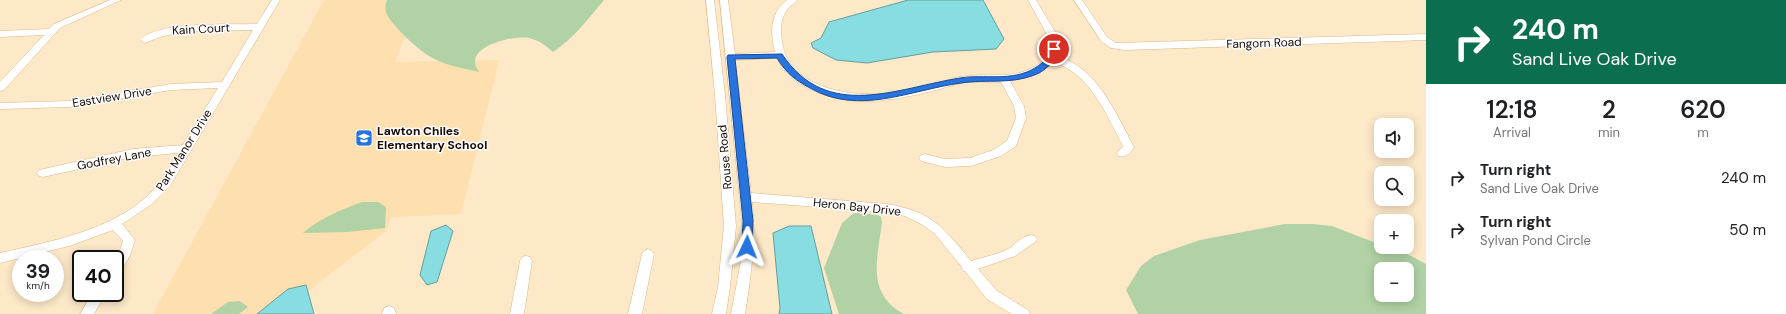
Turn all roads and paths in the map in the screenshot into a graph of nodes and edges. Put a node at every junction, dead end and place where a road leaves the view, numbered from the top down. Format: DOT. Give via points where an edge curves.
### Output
graph roads {
  1 [pos="276,0"];
  2 [pos="710,0"];
  3 [pos="724,0"];
  4 [pos="1032,0"];
  5 [pos="1078,0"];
  6 [pos="113,1"];
  7 [pos="787,2"];
  8 [pos="260,27"];
  9 [pos="50,32"];
  10 [pos="0,34"];
  11 [pos="1426,37"];
  12 [pos="145,40"];
  13 [pos="779,55"];
  14 [pos="731,57"];
  15 [pos="1053,58"];
  16 [pos="1004,79"];
  17 [pos="225,85"];
  18 [pos="0,88"];
  19 [pos="0,106"];
  20 [pos="185,149"];
  21 [pos="1122,153"];
  22 [pos="925,158"];
  23 [pos="43,173"];
  24 [pos="746,198"];
  25 [pos="115,224"];
  26 [pos="1031,239"];
  27 [pos="124,254"];
  28 [pos="648,254"];
  29 [pos="0,258"];
  30 [pos="526,261"];
  31 [pos="967,267"];
  32 [pos="94,302"];
  33 [pos="87,314"];
  34 [pos="518,314"];
  35 [pos="634,314"];
  36 [pos="719,314"];
  37 [pos="738,314"];
  38 [pos="1023,314"];
  1 -- 8 [label="street, Park Manor Drive"];
  2 -- 36 [label="street, Rouse Road" via="730,226"];
  3 -- 14 [label="street, Rouse Road"];
  4 -- 15 [label="street" via="1054,40"];
  5 -- 11 [label="street, Fangorn Road" via="1104,40 1114,46"];
  6 -- 9 [label="street" via="68,20"];
  7 -- 13 [label="street" via="778,16 775,29"];
  8 -- 12 [label="street, Kain Court" via="180,29 165,31"];
  8 -- 17 [label="street, Park Manor Drive"];
  9 -- 10 [label="street"];
  9 -- 18 [label="street"];
  13 -- 14 [label="street"];
  13 -- 16 [label="street" via="788,70 802,80 823,92 846,98 901,94 961,80"];
  14 -- 24 [label="street, Rouse Road"];
  15 -- 16 [label="street" via="1037,70 1023,76"];
  15 -- 21 [label="street" via="1070,64 1082,73 1098,92 1129,147"];
  16 -- 22 [label="street" via="1018,106 1021,118 1012,143 997,153 971,162 945,163"];
  17 -- 19 [label="street, Eastview Drive" via="171,87 70,104"];
  17 -- 20 [label="street, Park Manor Drive"];
  20 -- 23 [label="street, Godfrey Lane" via="133,153"];
  20 -- 25 [label="street, Park Manor Drive" via="166,183 155,196"];
  24 -- 31 [label="street, Heron Bay Drive" via="905,211 929,222"];
  24 -- 37 [label="street, Rouse Road" via="747,260"];
  25 -- 27 [label="street" via="129,240"];
  25 -- 29 [label="street, Park Manor Drive" via="89,235"];
  26 -- 31 [label="street" via="1011,253"];
  28 -- 35 [label="street"];
  30 -- 34 [label="street"];
  31 -- 38 [label="street, Heron Bay Drive" via="992,295"];
  32 -- 33 [label="street"];
}
